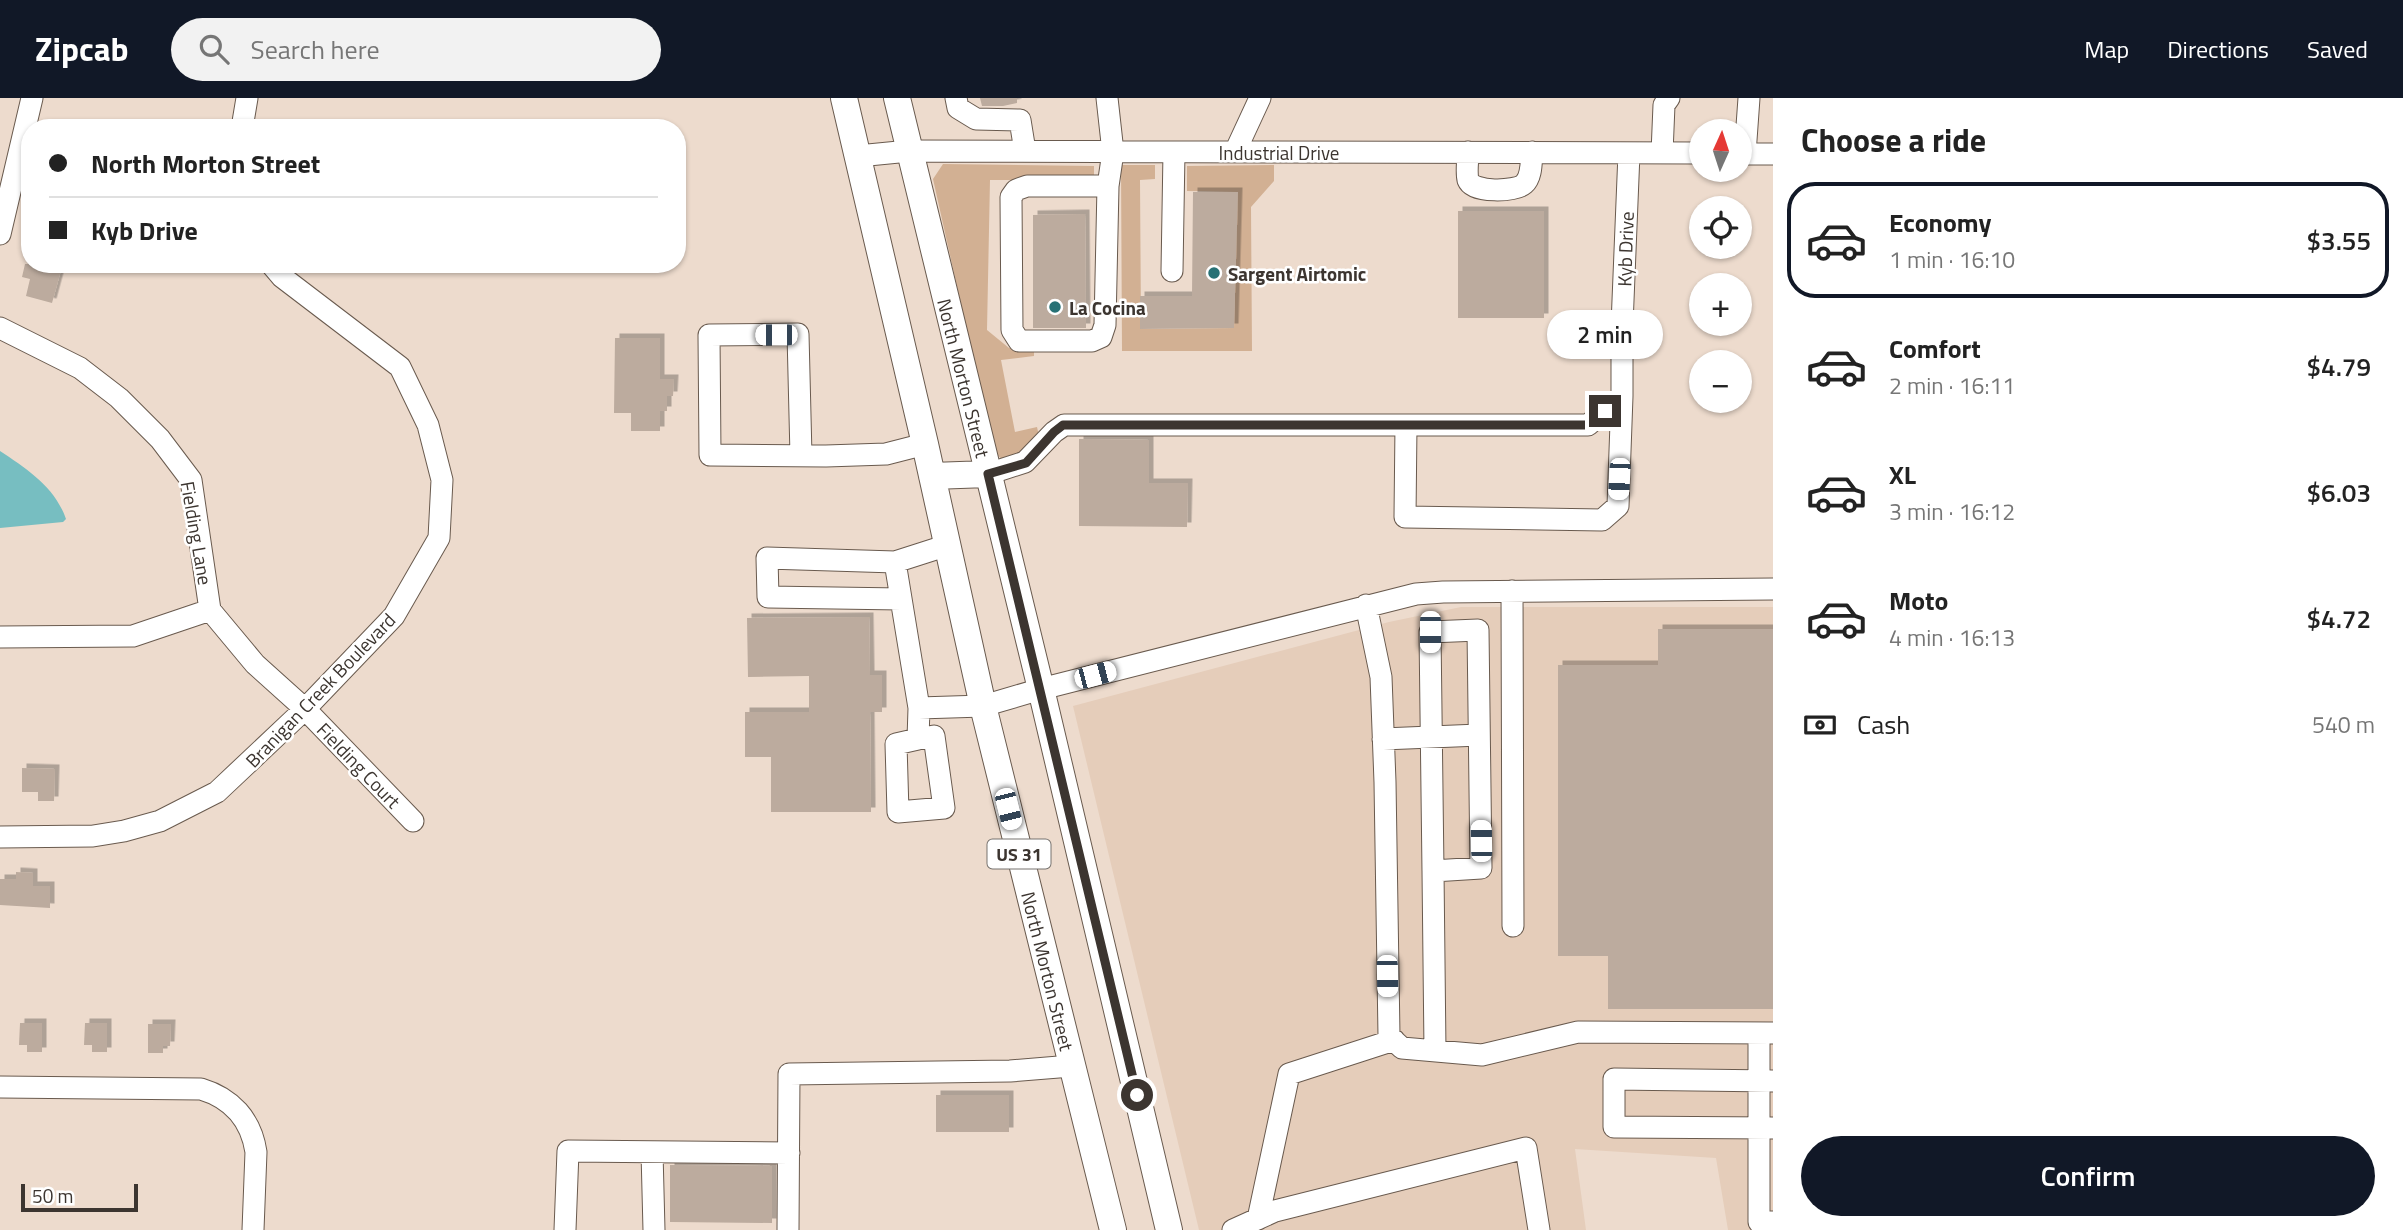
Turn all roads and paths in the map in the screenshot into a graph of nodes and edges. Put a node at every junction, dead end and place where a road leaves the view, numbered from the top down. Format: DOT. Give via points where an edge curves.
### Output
graph roads {
  1 [pos="32,98"];
  2 [pos="247,98"];
  3 [pos="844,98"];
  4 [pos="897,98"];
  5 [pos="956,98"];
  6 [pos="1107,98"];
  7 [pos="1260,98"];
  8 [pos="1669,98"];
  9 [pos="1749,98"];
  10 [pos="27,119"];
  11 [pos="244,119"];
  12 [pos="1746,119"];
  13 [pos="21,145"];
  14 [pos="909,151"];
  15 [pos="1025,151"];
  16 [pos="1113,152"];
  17 [pos="1174,152"];
  18 [pos="1235,152"];
  19 [pos="1468,152"];
  20 [pos="1532,152"];
  21 [pos="1629,153"];
  22 [pos="1662,153"];
  23 [pos="1689,153"];
  24 [pos="1752,154"];
  25 [pos="1773,154"];
  26 [pos="858,156"];
  27 [pos="1108,186"];
  28 [pos="0,234"];
  29 [pos="1172,271"];
  30 [pos="279,273"];
  31 [pos="0,328"];
  32 [pos="1622,396"];
  33 [pos="1406,425"];
  34 [pos="925,444"];
  35 [pos="801,456"];
  36 [pos="988,474"];
  37 [pos="932,476"];
  38 [pos="948,545"];
  39 [pos="895,562"];
  40 [pos="1773,589"];
  41 [pos="1512,591"];
  42 [pos="901,599"];
  43 [pos="1366,605"];
  44 [pos="210,610"];
  45 [pos="0,637"];
  46 [pos="1041,689"];
  47 [pos="983,706"];
  48 [pos="919,708"];
  49 [pos="305,709"];
  50 [pos="1479,735"];
  51 [pos="1432,738"];
  52 [pos="918,739"];
  53 [pos="1383,739"];
  54 [pos="414,821"];
  55 [pos="0,837"];
  56 [pos="1433,871"];
  57 [pos="1514,926"];
  58 [pos="1766,1033"];
  59 [pos="1394,1040"];
  60 [pos="1435,1051"];
  61 [pos="1071,1066"];
  62 [pos="1766,1082"];
  63 [pos="0,1087"];
  64 [pos="1766,1128"];
  65 [pos="652,1152"];
  66 [pos="789,1153"];
  67 [pos="1766,1173"];
  68 [pos="1258,1219"];
  69 [pos="1773,1222"];
  70 [pos="253,1230"];
  71 [pos="565,1230"];
  72 [pos="654,1230"];
  73 [pos="788,1230"];
  74 [pos="1113,1230"];
  75 [pos="1169,1230"];
  76 [pos="1233,1230"];
  77 [pos="1539,1230"];
  1 -- 10 [label="street"];
  2 -- 11 [label="street"];
  3 -- 26 [label="main road, North Morton Street / US 31"];
  4 -- 14 [label="main road, North Morton Street / US 31"];
  5 -- 15 [label="street" via="958,108 976,119 1020,120"];
  6 -- 16 [label="street"];
  7 -- 18 [label="street"];
  8 -- 22 [label="street" via="1664,105"];
  9 -- 12 [label="street"];
  13 -- 28 [label="street"];
  14 -- 15 [label="street, Industrial Drive"];
  14 -- 26 [label="street, Industrial Drive"];
  14 -- 36 [label="main road, North Morton Street / US 31"];
  15 -- 16 [label="street, Industrial Drive"];
  16 -- 17 [label="street, Industrial Drive"];
  16 -- 27 [label="street"];
  17 -- 18 [label="street, Industrial Drive"];
  17 -- 29 [label="street"];
  18 -- 19 [label="street, Industrial Drive"];
  19 -- 20 [label="street, Industrial Drive"];
  19 -- 20 [label="street" via="1468,179 1479,189 1524,185"];
  20 -- 21 [label="street, Industrial Drive"];
  21 -- 22 [label="street, Industrial Drive"];
  21 -- 32 [label="street, Kyb Drive"];
  22 -- 23 [label="street, Industrial Drive"];
  24 -- 25 [label="street"];
  26 -- 34 [label="main road, North Morton Street / US 31"];
  27 -- 27 [label="street" via="1101,337 1092,341 1019,341 1012,330 1011,197 1027,186"];
  30 -- 49 [label="street, Branigan Creek Boulevard" via="400,368 428,425 442,480 439,538 394,615"];
  31 -- 44 [label="street, Fielding Lane" via="80,368 119,398 160,439 191,480"];
  32 -- 33 [label="street" via="1588,425"];
  32 -- 33 [label="street, Kyb Drive" via="1618,506 1602,520 1405,517"];
  33 -- 36 [label="street" via="1063,425 1026,463"];
  34 -- 35 [label="street" via="886,454"];
  34 -- 37 [label="main road, North Morton Street / US 31"];
  35 -- 35 [label="street" via="710,455 709,335 799,334"];
  36 -- 37 [label="main road"];
  36 -- 46 [label="main road, North Morton Street / US 31"];
  37 -- 38 [label="main road, North Morton Street / US 31"];
  38 -- 39 [label="street"];
  38 -- 47 [label="main road, North Morton Street / US 31"];
  39 -- 42 [label="street"];
  39 -- 42 [label="street" via="767,558 768,597"];
  40 -- 41 [label="street"];
  41 -- 43 [label="street" via="1416,594"];
  41 -- 57 [label="street"];
  42 -- 48 [label="street"];
  43 -- 46 [label="street"];
  43 -- 53 [label="street" via="1381,677"];
  44 -- 45 [label="street" via="133,636"];
  44 -- 49 [label="street, Fielding Lane" via="255,664"];
  46 -- 47 [label="street"];
  46 -- 75 [label="main road, North Morton Street / US 31"];
  47 -- 48 [label="street"];
  47 -- 61 [label="main road, North Morton Street / US 31"];
  48 -- 52 [label="street"];
  49 -- 54 [label="street, Fielding Court"];
  49 -- 55 [label="street, Branigan Creek Boulevard" via="217,792 160,821 93,836"];
  50 -- 51 [label="street"];
  50 -- 51 [label="street" via="1478,630 1430,632"];
  50 -- 56 [label="street" via="1481,868"];
  51 -- 53 [label="street"];
  51 -- 56 [label="street"];
  53 -- 59 [label="street" via="1387,1004 1389,1036"];
  56 -- 60 [label="street"];
  58 -- 60 [label="street" via="1578,1032 1482,1055"];
  58 -- 62 [label="street"];
  59 -- 60 [label="street" via="1402,1048"];
  59 -- 68 [label="street" via="1289,1074"];
  61 -- 66 [label="street" via="789,1074"];
  61 -- 74 [label="main road, North Morton Street / US 31"];
  62 -- 64 [label="street"];
  62 -- 64 [label="street" via="1614,1079 1614,1127"];
  63 -- 70 [label="street" via="201,1088 223,1098 243,1116 254,1140"];
  64 -- 67 [label="street"];
  65 -- 66 [label="street"];
  65 -- 71 [label="street" via="568,1151"];
  65 -- 72 [label="street"];
  66 -- 73 [label="street"];
  67 -- 69 [label="street" via="1759,1222"];
  68 -- 76 [label="street"];
  68 -- 77 [label="street" via="1526,1148"];
}
